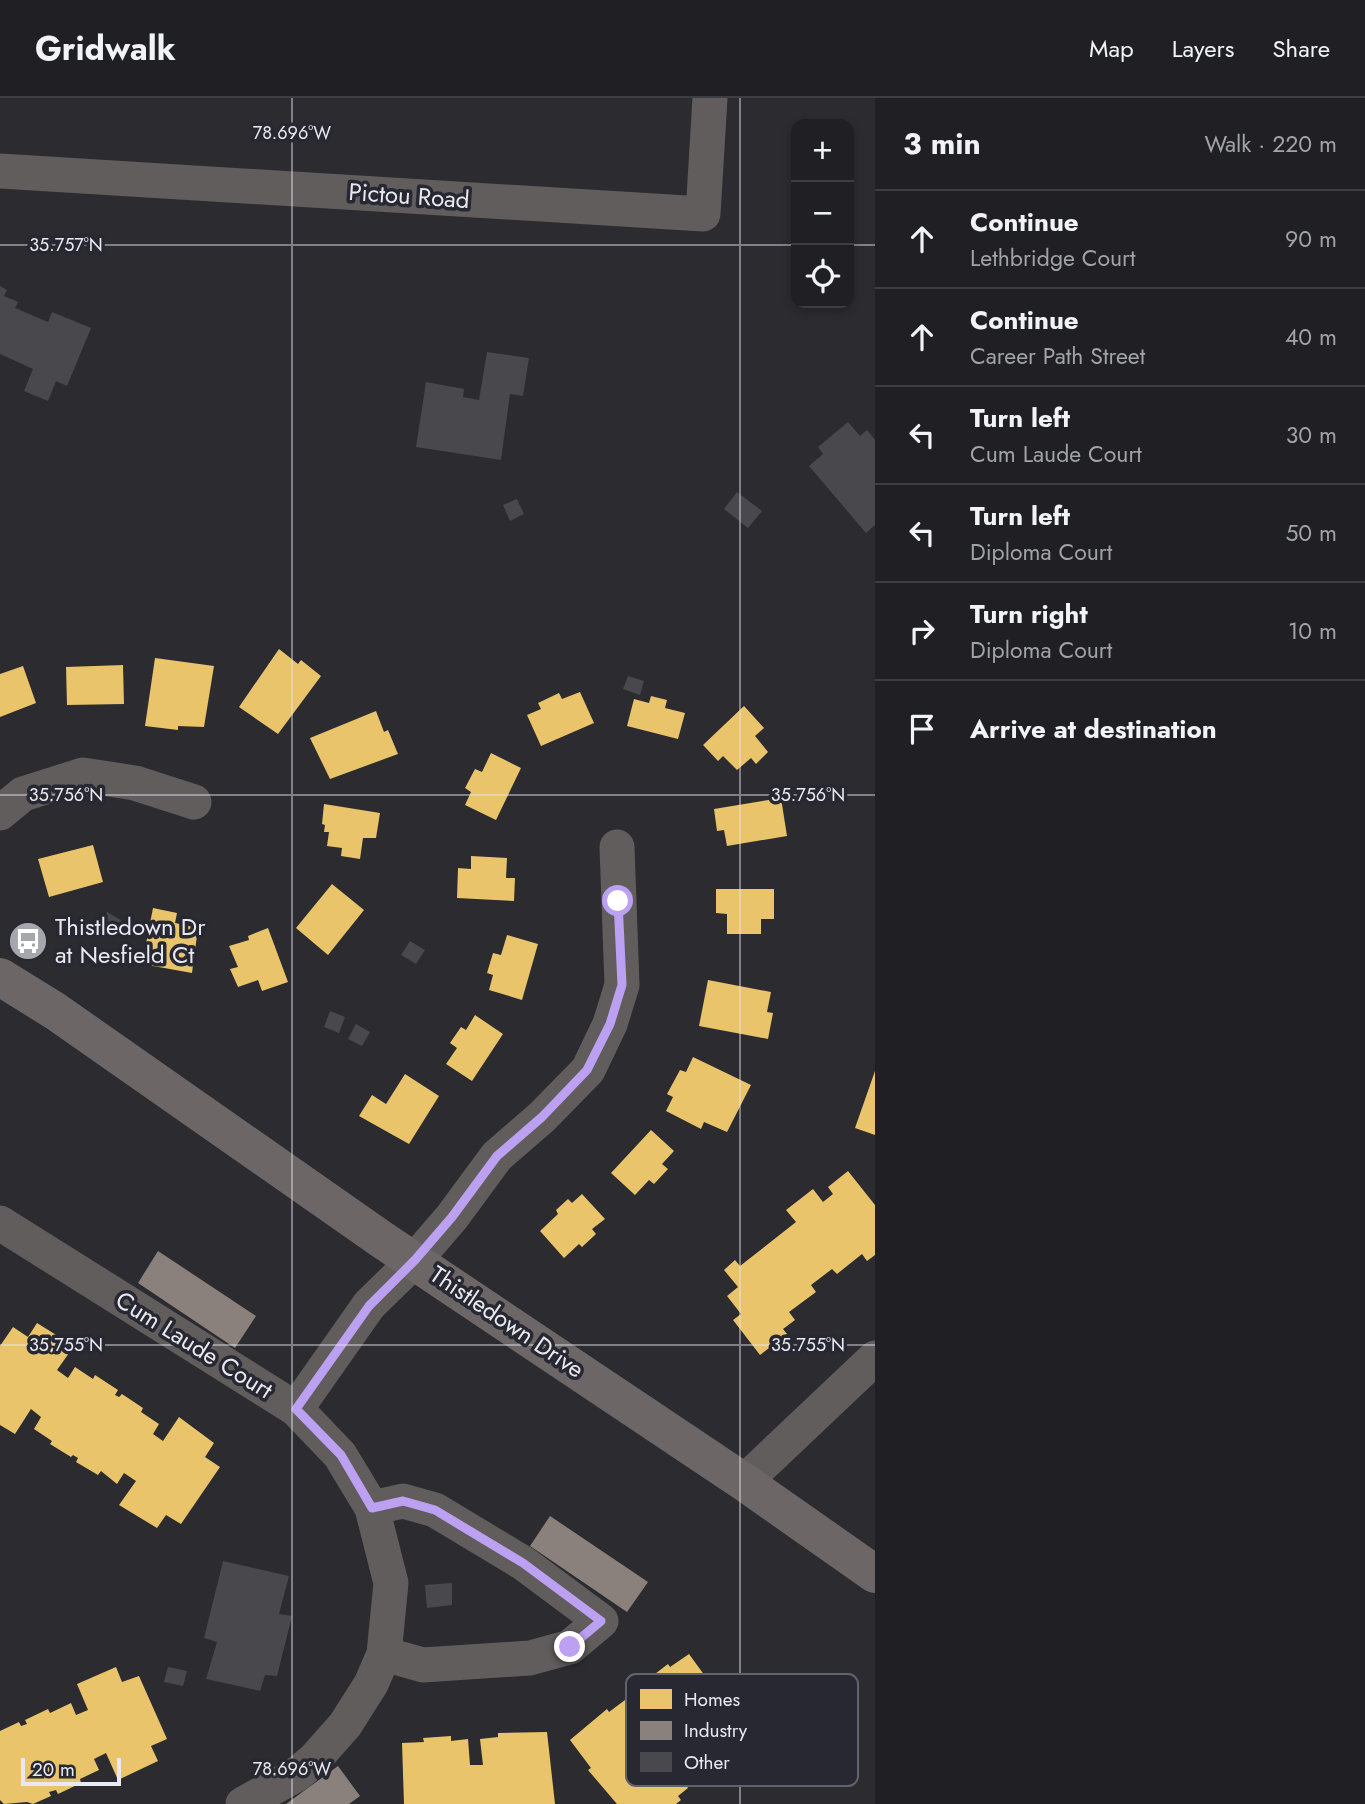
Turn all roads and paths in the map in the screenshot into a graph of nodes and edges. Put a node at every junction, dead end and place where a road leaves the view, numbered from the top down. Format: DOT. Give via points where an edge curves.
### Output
graph roads {
  1 [pos="710,98"];
  2 [pos="0,171"];
  3 [pos="194,802"];
  4 [pos="0,813"];
  5 [pos="617,847"];
  6 [pos="0,977"];
  7 [pos="0,1223"];
  8 [pos="415,1260"];
  9 [pos="875,1358"];
  10 [pos="296,1409"];
  11 [pos="744,1482"];
  12 [pos="372,1508"];
  13 [pos="875,1574"];
  14 [pos="384,1654"];
  15 [pos="243,1804"];
  1 -- 2 [label="street, Pictou Road" via="703,214"];
  3 -- 4 [label="street" via="135,783 83,775 23,794"];
  5 -- 8 [label="street" via="622,985 610,1024 587,1070 497,1156"];
  6 -- 8 [label="main road, Thistledown Drive"];
  7 -- 10 [label="street, Cum Laude Court"];
  8 -- 10 [label="street" via="369,1306"];
  8 -- 11 [label="main road, Thistledown Drive"];
  9 -- 11 [label="street"];
  10 -- 12 [label="street, Cum Laude Court" via="341,1455"];
  11 -- 13 [label="main road, Thistledown Drive"];
  12 -- 14 [label="street, Cum Laude Court" via="391,1583"];
  12 -- 14 [label="street" via="403,1501 435,1510 523,1563 601,1621 570,1647 530,1658 422,1665"];
  14 -- 15 [label="street, Cum Laude Court" via="358,1708 314,1760"];
}
